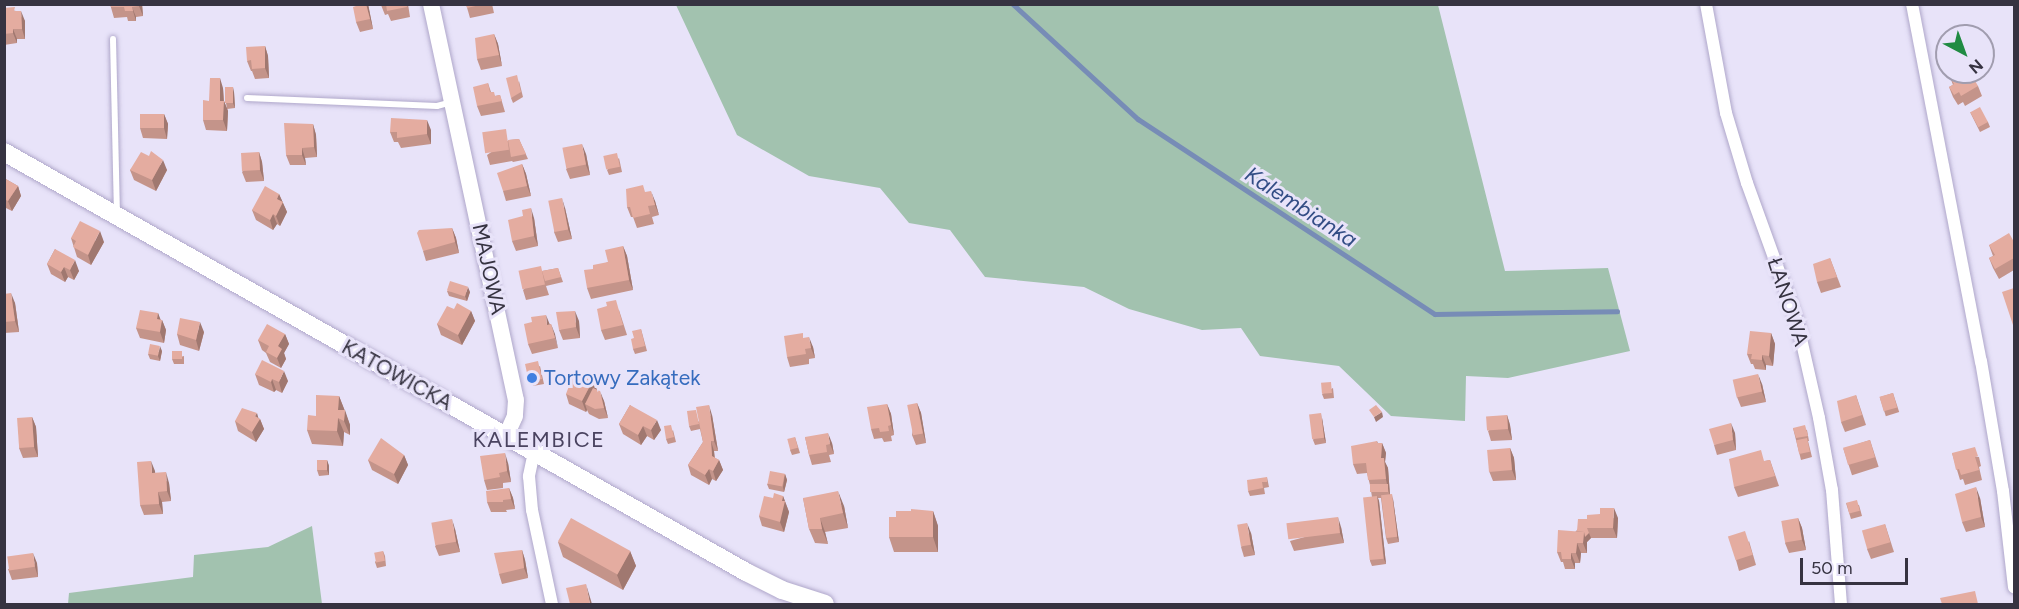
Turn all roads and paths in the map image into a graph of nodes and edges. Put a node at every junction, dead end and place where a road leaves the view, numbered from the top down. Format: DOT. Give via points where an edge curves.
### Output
graph roads {
  1 [pos="431,4"];
  2 [pos="1706,4"];
  3 [pos="1912,4"];
  4 [pos="113,39"];
  5 [pos="247,98"];
  6 [pos="452,102"];
  7 [pos="4,152"];
  8 [pos="117,216"];
  9 [pos="506,436"];
  10 [pos="534,452"];
  11 [pos="2014,587"];
  12 [pos="552,604"];
  13 [pos="825,604"];
  14 [pos="1841,604"];
  1 -- 6 [label="street, MAJOWA"];
  2 -- 14 [label="street, ŁANOWA" via="1726,114 1797,321 1819,418 1832,490"];
  3 -- 11 [label="street" via="1981,361"];
  4 -- 8 [label="lane"];
  5 -- 6 [label="lane" via="437,106"];
  6 -- 9 [label="street, MAJOWA" via="516,400 515,416"];
  7 -- 8 [label="main road, KATOWICKA"];
  8 -- 9 [label="main road, KATOWICKA"];
  9 -- 10 [label="main road, KATOWICKA"];
  10 -- 12 [label="street" via="529,476 532,510"];
  10 -- 13 [label="main road, KATOWICKA" via="746,572 782,590"];
}
